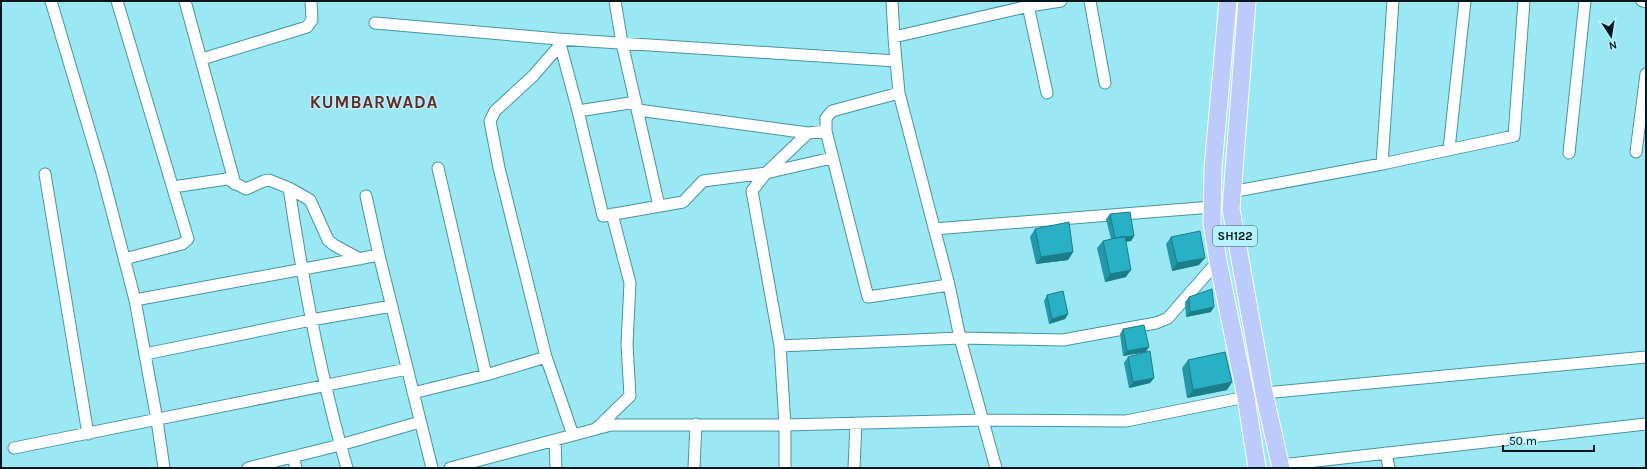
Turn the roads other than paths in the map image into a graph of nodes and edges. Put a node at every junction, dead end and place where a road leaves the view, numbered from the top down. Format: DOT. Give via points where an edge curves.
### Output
graph roads {
  1 [pos="51,1"];
  2 [pos="117,1"];
  3 [pos="185,1"];
  4 [pos="311,1"];
  5 [pos="615,1"];
  6 [pos="892,1"];
  7 [pos="1061,1"];
  8 [pos="1090,1"];
  9 [pos="1228,1"];
  10 [pos="1247,1"];
  11 [pos="1393,1"];
  12 [pos="1466,1"];
  13 [pos="1524,1"];
  14 [pos="1586,1"];
  15 [pos="1642,1"];
  16 [pos="1646,2"];
  17 [pos="1028,4"];
  18 [pos="376,23"];
  19 [pos="894,37"];
  20 [pos="559,42"];
  21 [pos="622,43"];
  22 [pos="202,60"];
  23 [pos="896,61"];
  24 [pos="1646,74"];
  25 [pos="1105,83"];
  26 [pos="899,92"];
  27 [pos="1047,94"];
  28 [pos="637,106"];
  29 [pos="578,111"];
  30 [pos="826,131"];
  31 [pos="808,133"];
  32 [pos="1449,149"];
  33 [pos="1636,152"];
  34 [pos="1569,153"];
  35 [pos="832,158"];
  36 [pos="1382,164"];
  37 [pos="438,168"];
  38 [pos="766,173"];
  39 [pos="45,174"];
  40 [pos="235,184"];
  41 [pos="173,187"];
  42 [pos="289,188"];
  43 [pos="1231,192"];
  44 [pos="366,196"];
  45 [pos="659,206"];
  46 [pos="1212,207"];
  47 [pos="612,214"];
  48 [pos="934,229"];
  49 [pos="379,255"];
  50 [pos="124,259"];
  51 [pos="360,259"];
  52 [pos="1218,262"];
  53 [pos="301,269"];
  54 [pos="949,285"];
  55 [pos="134,300"];
  56 [pos="392,306"];
  57 [pos="312,320"];
  58 [pos="960,338"];
  59 [pos="780,346"];
  60 [pos="145,354"];
  61 [pos="546,357"];
  62 [pos="1646,357"];
  63 [pos="407,369"];
  64 [pos="486,375"];
  65 [pos="326,387"];
  66 [pos="413,393"];
  67 [pos="1264,393"];
  68 [pos="1246,397"];
  69 [pos="157,420"];
  70 [pos="983,420"];
  71 [pos="420,422"];
  72 [pos="696,424"];
  73 [pos="856,424"];
  74 [pos="1646,424"];
  75 [pos="785,425"];
  76 [pos="596,429"];
  77 [pos="88,434"];
  78 [pos="573,435"];
  79 [pos="555,440"];
  80 [pos="340,445"];
  81 [pos="14,448"];
  82 [pos="1386,453"];
  83 [pos="293,457"];
  84 [pos="1281,467"];
  85 [pos="164,468"];
  86 [pos="248,468"];
  87 [pos="296,468"];
  88 [pos="347,468"];
  89 [pos="432,468"];
  90 [pos="450,468"];
  91 [pos="556,468"];
  92 [pos="694,468"];
  93 [pos="785,468"];
  94 [pos="854,468"];
  95 [pos="996,468"];
  96 [pos="1257,468"];
  97 [pos="1389,468"];
  1 -- 50 [label="street" via="102,173"];
  2 -- 41 [label="street"];
  3 -- 22 [label="street"];
  4 -- 22 [label="street" via="312,20 307,27"];
  5 -- 21 [label="street"];
  6 -- 19 [label="street"];
  7 -- 17 [label="street"];
  8 -- 25 [label="street"];
  9 -- 46 [label="main road" via="1213,168"];
  10 -- 43 [label="main road, SH122"];
  11 -- 36 [label="street"];
  12 -- 32 [label="street"];
  13 -- 32 [label="street" via="1514,136"];
  14 -- 34 [label="street"];
  15 -- 16 [label="street"];
  17 -- 19 [label="street"];
  17 -- 27 [label="street"];
  18 -- 20 [label="street"];
  19 -- 23 [label="street"];
  20 -- 21 [label="street"];
  20 -- 29 [label="street"];
  20 -- 61 [label="street" via="536,72 495,111 490,121 499,168"];
  21 -- 23 [label="street"];
  21 -- 28 [label="street"];
  22 -- 40 [label="street"];
  23 -- 26 [label="street"];
  24 -- 33 [label="street"];
  26 -- 30 [label="street" via="832,111 826,118"];
  26 -- 48 [label="street"];
  28 -- 29 [label="street"];
  28 -- 31 [label="street"];
  28 -- 45 [label="street"];
  29 -- 47 [label="street" via="603,216"];
  30 -- 31 [label="street"];
  30 -- 35 [label="street"];
  31 -- 38 [label="street"];
  32 -- 36 [label="street"];
  35 -- 38 [label="street"];
  35 -- 54 [label="street" via="868,297"];
  36 -- 43 [label="street"];
  37 -- 64 [label="street"];
  38 -- 45 [label="street" via="703,181 683,202"];
  38 -- 59 [label="street" via="753,188 752,193"];
  39 -- 77 [label="street"];
  40 -- 41 [label="street" via="225,180"];
  40 -- 42 [label="street" via="246,189 269,180"];
  41 -- 50 [label="street" via="188,240 182,244"];
  42 -- 51 [label="street" via="312,202 330,243"];
  42 -- 53 [label="street"];
  43 -- 67 [label="main road, SH122" via="1233,223"];
  44 -- 49 [label="street"];
  45 -- 47 [label="street"];
  46 -- 48 [label="street"];
  46 -- 52 [label="main road"];
  47 -- 76 [label="street" via="630,283 627,344 630,396"];
  48 -- 54 [label="street"];
  49 -- 51 [label="street"];
  49 -- 56 [label="street"];
  50 -- 55 [label="street"];
  51 -- 53 [label="street"];
  52 -- 58 [label="street" via="1168,318 1156,323 1063,340"];
  52 -- 68 [label="main road"];
  53 -- 55 [label="street"];
  53 -- 57 [label="street"];
  54 -- 58 [label="street"];
  55 -- 60 [label="street"];
  56 -- 57 [label="street"];
  56 -- 63 [label="street"];
  57 -- 60 [label="street"];
  57 -- 65 [label="street"];
  58 -- 59 [label="street"];
  58 -- 70 [label="street"];
  59 -- 75 [label="street"];
  60 -- 69 [label="street"];
  61 -- 64 [label="street"];
  61 -- 78 [label="street"];
  62 -- 67 [label="street"];
  63 -- 65 [label="street"];
  63 -- 66 [label="street"];
  64 -- 66 [label="street"];
  65 -- 69 [label="street"];
  65 -- 80 [label="street"];
  66 -- 71 [label="street"];
  67 -- 84 [label="main road, SH122"];
  68 -- 70 [label="street" via="1126,421"];
  68 -- 96 [label="main road"];
  69 -- 77 [label="street"];
  69 -- 85 [label="street"];
  70 -- 73 [label="street"];
  70 -- 95 [label="street"];
  71 -- 80 [label="street"];
  71 -- 89 [label="street"];
  72 -- 75 [label="street"];
  72 -- 76 [label="street" via="610,425"];
  72 -- 92 [label="street"];
  73 -- 75 [label="street"];
  73 -- 94 [label="street"];
  74 -- 82 [label="street"];
  75 -- 93 [label="street"];
  76 -- 78 [label="street"];
  77 -- 81 [label="street"];
  78 -- 79 [label="street"];
  79 -- 90 [label="street"];
  79 -- 91 [label="street"];
  80 -- 83 [label="street"];
  80 -- 88 [label="street"];
  82 -- 84 [label="street"];
  82 -- 97 [label="street"];
  83 -- 86 [label="street"];
  83 -- 87 [label="street"];
}
